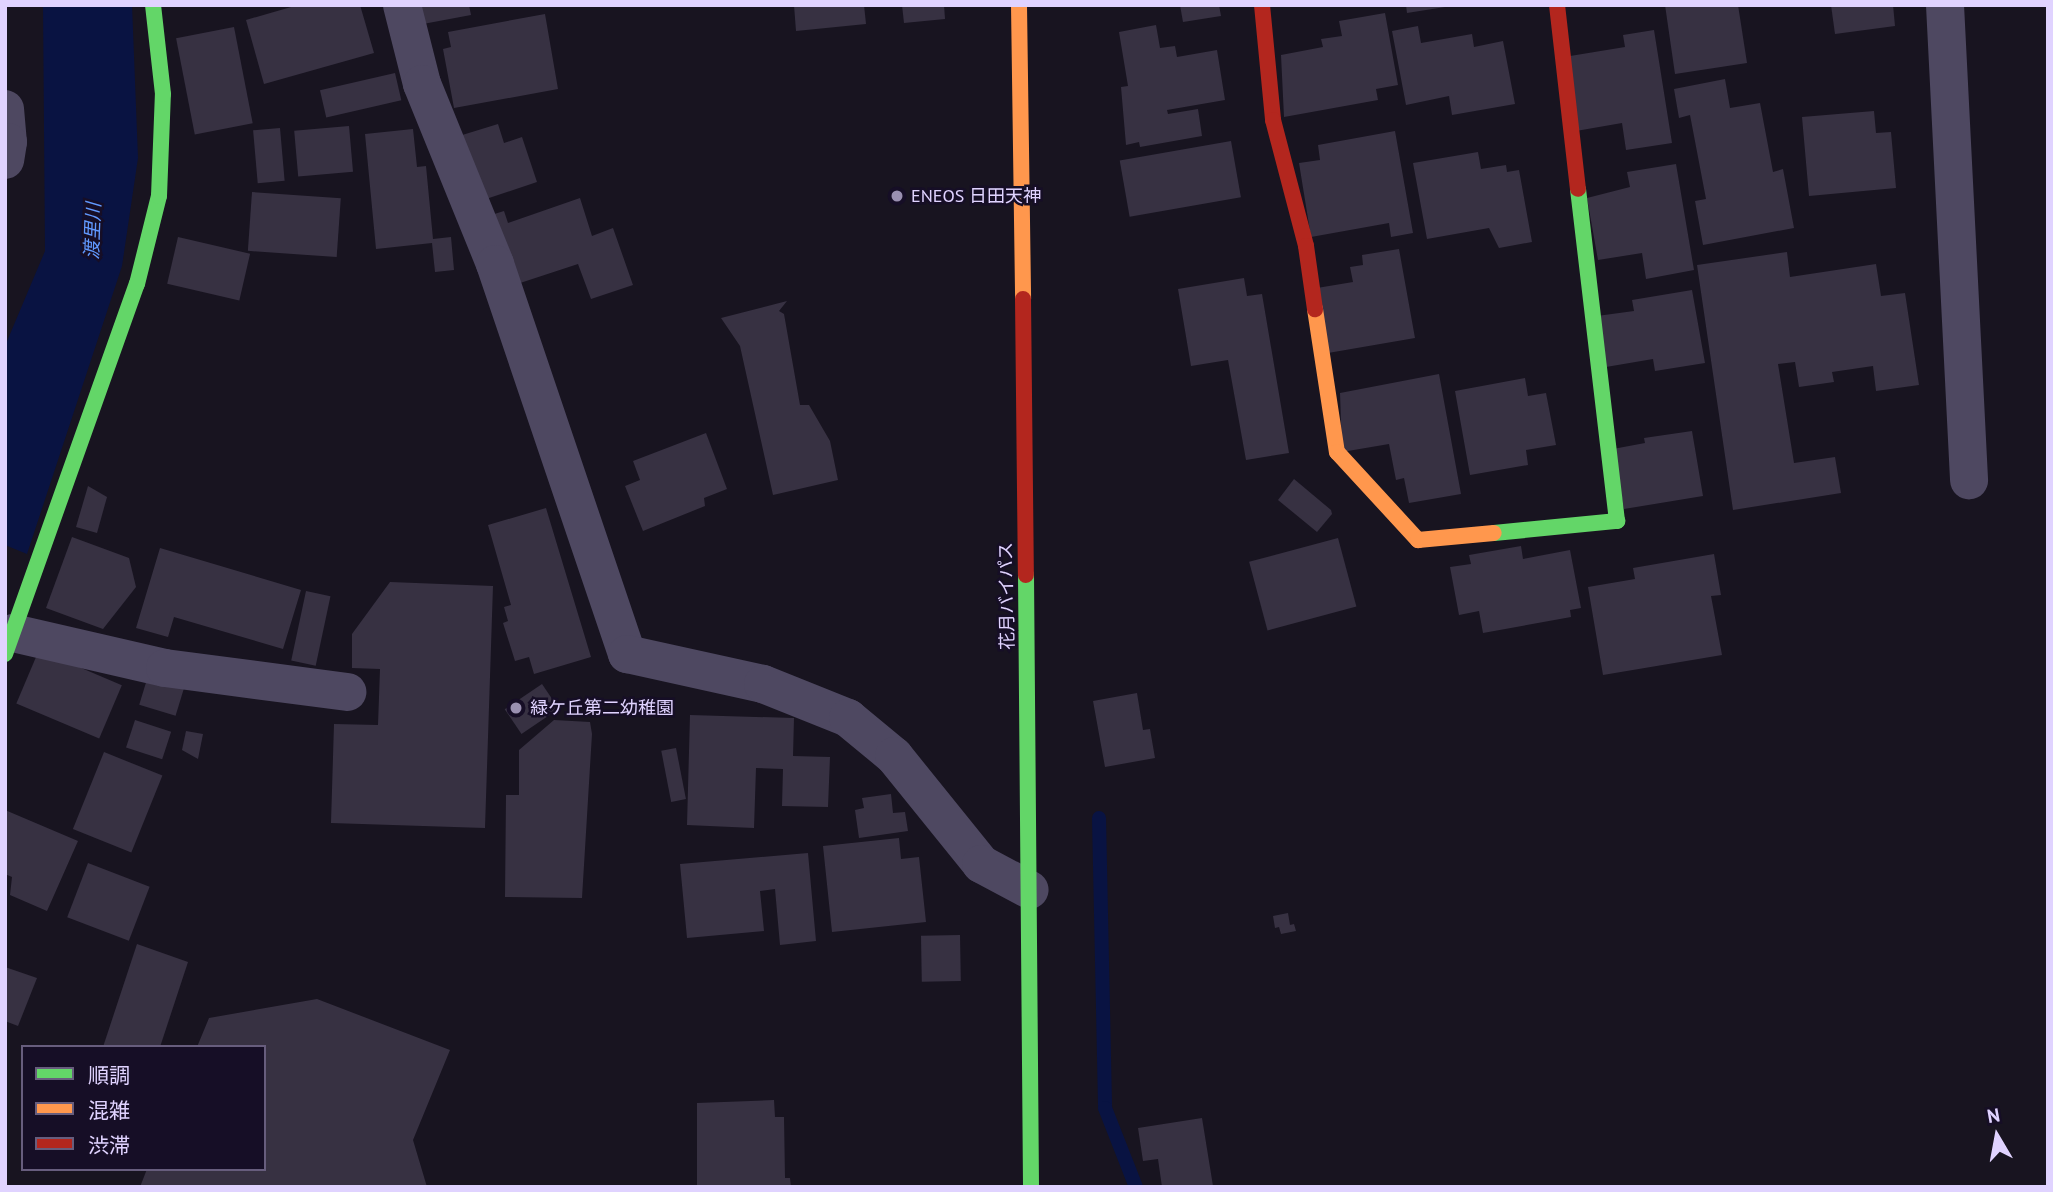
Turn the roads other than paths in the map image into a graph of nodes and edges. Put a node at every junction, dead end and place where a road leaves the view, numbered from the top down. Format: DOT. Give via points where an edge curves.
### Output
graph roads {
  1 [pos="153,5"];
  2 [pos="402,5"];
  3 [pos="1019,5"];
  4 [pos="1262,5"];
  5 [pos="1557,5"];
  6 [pos="1945,5"];
  7 [pos="5,109"];
  8 [pos="5,160"];
  9 [pos="1969,480"];
  10 [pos="9,643"];
  11 [pos="347,692"];
  12 [pos="1030,890"];
  13 [pos="1031,1187"];
  1 -- 10 [label="main road" via="163,94 159,196 137,284"];
  2 -- 12 [label="street" via="422,84 495,264 627,654 763,684 848,718 894,756 981,864"];
  3 -- 12 [label="main road, 花月バイパス"];
  4 -- 5 [label="main road" via="1273,120 1306,246 1337,452 1418,540 1617,521"];
  6 -- 9 [label="street"];
  7 -- 8 [label="street"];
  10 -- 11 [label="street"];
  12 -- 13 [label="main road, 花月バイパス"];
}
